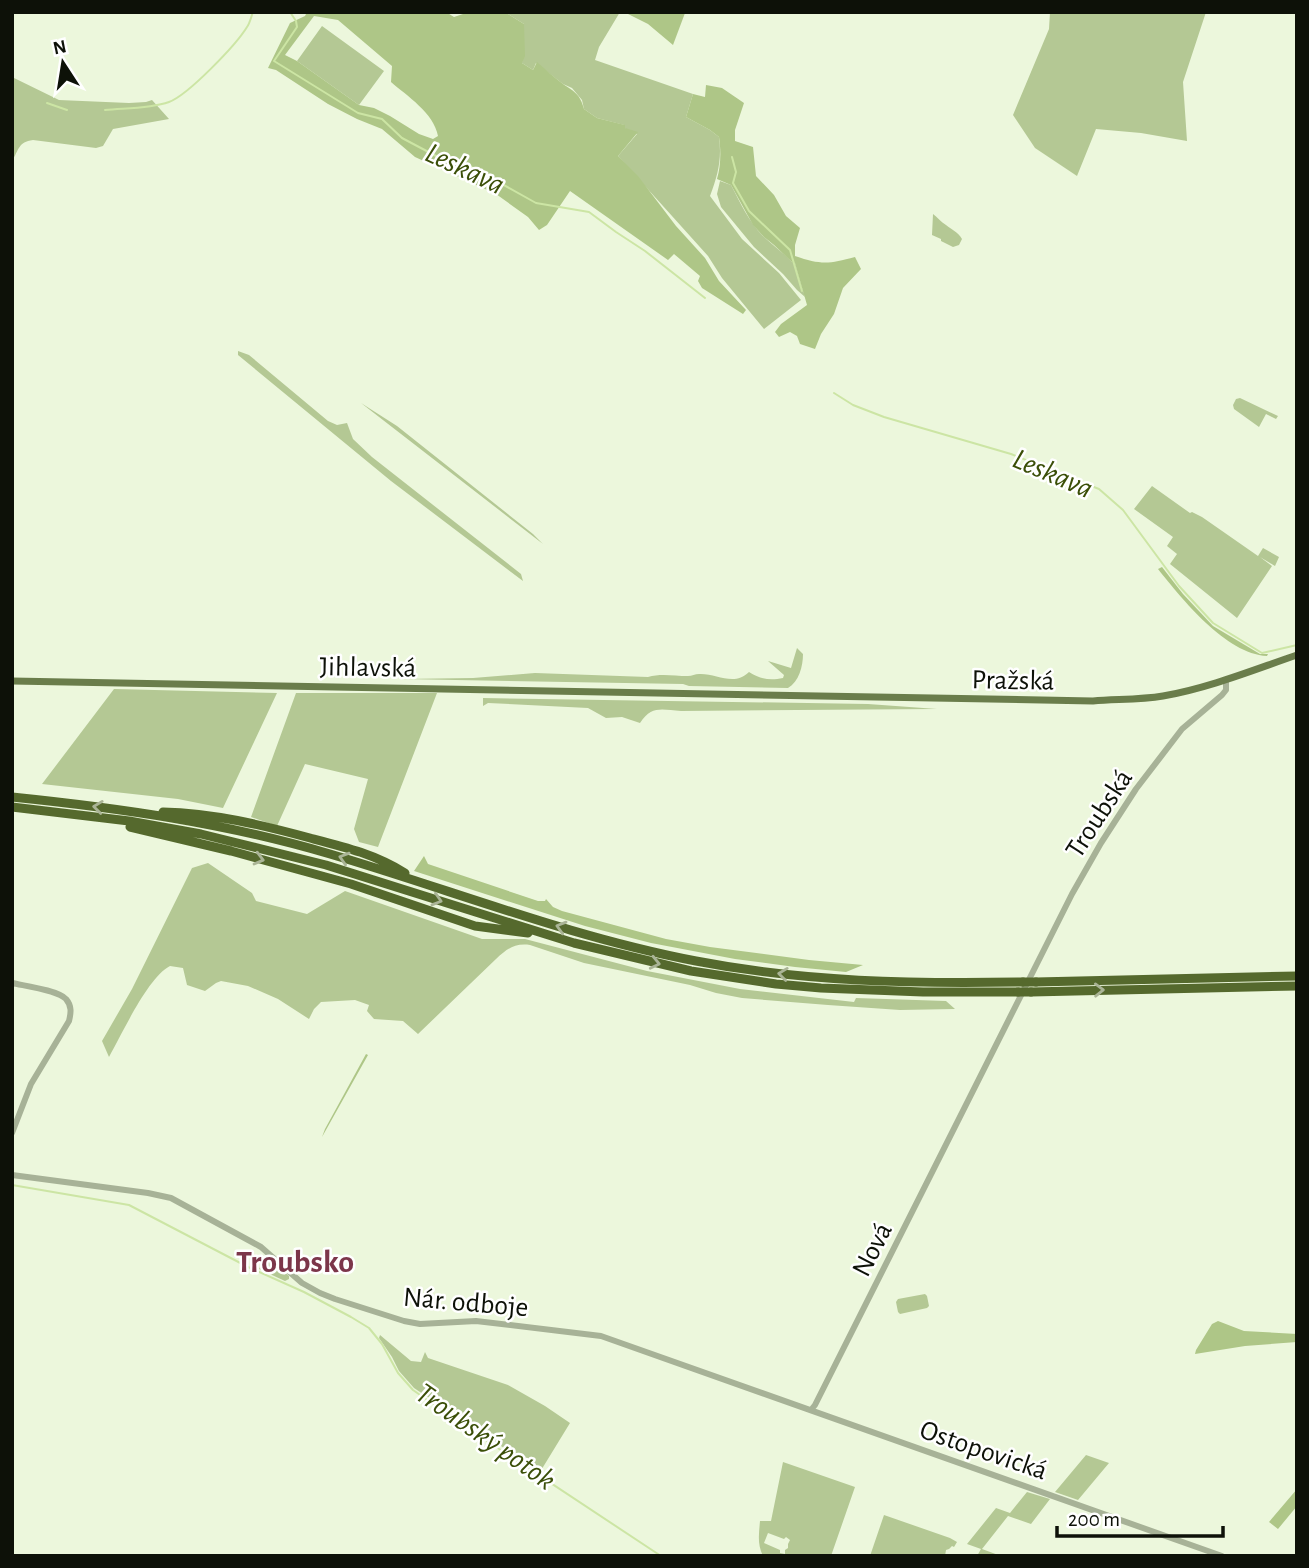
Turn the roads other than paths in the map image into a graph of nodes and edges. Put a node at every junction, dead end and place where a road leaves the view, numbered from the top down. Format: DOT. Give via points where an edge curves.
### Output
graph roads {
  1 [pos="1297,655"];
  2 [pos="1226,680"];
  3 [pos="12,681"];
  4 [pos="723,694"];
  5 [pos="12,797"];
  6 [pos="12,807"];
  7 [pos="1297,976"];
  8 [pos="12,983"];
  9 [pos="1297,986"];
  10 [pos="1024,988"];
  11 [pos="967,1105"];
  12 [pos="12,1133"];
  13 [pos="12,1175"];
  14 [pos="811,1410"];
  15 [pos="1222,1556"];
  1 -- 2 [label="main road, Pražská"];
  2 -- 4 [label="main road, Pražská" via="1133,700"];
  2 -- 10 [label="street, Troubská" via="1222,695 1182,729 1136,789 1072,894"];
  3 -- 4 [label="main road, Jihlavská"];
  10 -- 5 [label="highway, one-way" via="821,979 731,968 589,936 274,839 205,823"];
  6 -- 10 [label="highway, one-way" via="201,834 326,865 574,943 691,971 821,988"];
  7 -- 10 [label="highway, bridge" via="1036,982"];
  8 -- 12 [label="street" via="60,995 70,1014 31,1084"];
  10 -- 9 [label="highway, one-way"];
  10 -- 11 [label="street, Troubská"];
  11 -- 14 [label="street, Nová"];
  13 -- 14 [label="street, Nár. odboje" via="172,1198 261,1247 310,1288 404,1321 477,1321 601,1336"];
  14 -- 15 [label="street, Ostopovická"];
}
